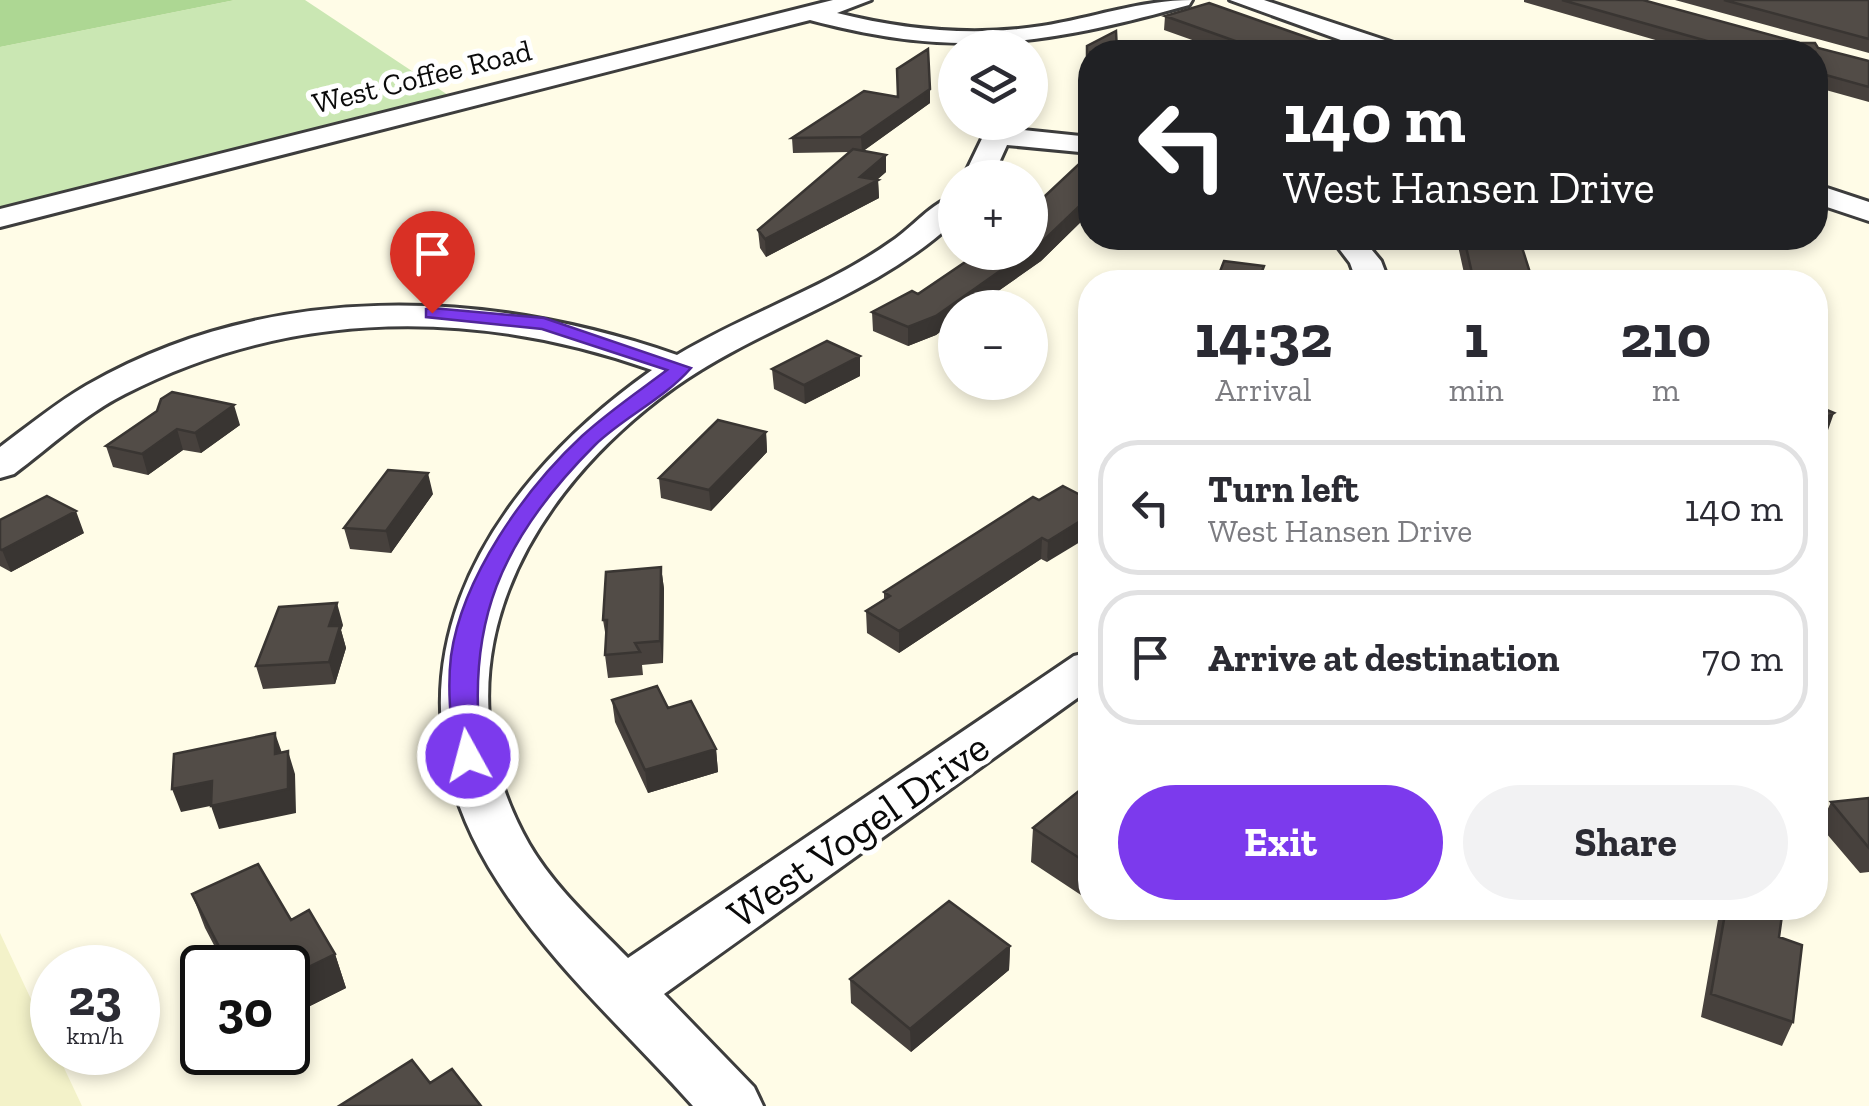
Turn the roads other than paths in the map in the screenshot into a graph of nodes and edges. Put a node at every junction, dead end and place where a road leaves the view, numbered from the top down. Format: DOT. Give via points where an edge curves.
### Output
graph roads {
  1 [pos="860,0"];
  2 [pos="1181,0"];
  3 [pos="1240,0"];
  4 [pos="811,12"];
  5 [pos="1048,34"];
  6 [pos="938,39"];
  7 [pos="1360,40"];
  8 [pos="1048,138"];
  9 [pos="1078,144"];
  10 [pos="1828,198"];
  11 [pos="1869,212"];
  12 [pos="0,218"];
  13 [pos="938,218"];
  14 [pos="681,368"];
  15 [pos="0,466"];
  16 [pos="1078,674"];
  17 [pos="625,992"];
  18 [pos="732,1106"];
  1 -- 4 [label="street, West Coffee Road"];
  2 -- 5 [label="street"];
  3 -- 7 [label="street"];
  4 -- 6 [label="street" via="895,35"];
  4 -- 12 [label="street, West Coffee Road"];
  8 -- 9 [label="street"];
  10 -- 11 [label="street"];
  13 -- 14 [label="street" via="880,263"];
  14 -- 15 [label="street" via="587,334 510,317 335,318 233,338 150,368 63,415"];
  14 -- 17 [label="street" via="588,441 506,540 472,619 464,656 468,756 498,834 556,921"];
  16 -- 17 [label="street, West Vogel Drive"];
  17 -- 18 [label="street"];
}
